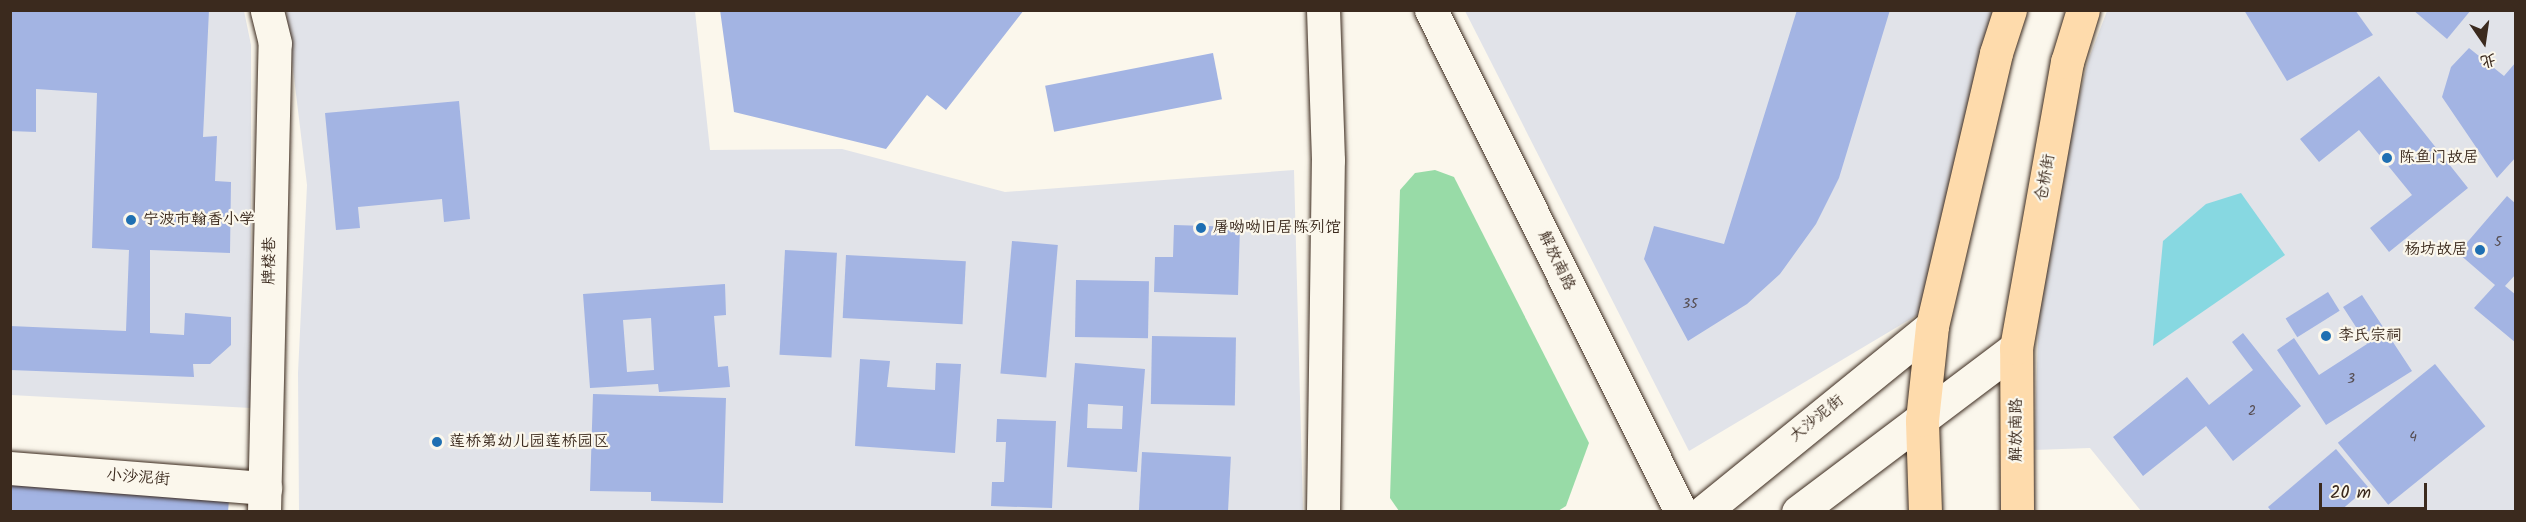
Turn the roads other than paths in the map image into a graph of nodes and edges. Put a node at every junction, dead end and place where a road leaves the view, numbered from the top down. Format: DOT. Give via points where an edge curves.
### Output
graph roads {
  1 [pos="267,10"];
  2 [pos="1323,10"];
  3 [pos="1431,10"];
  4 [pos="2010,10"];
  5 [pos="2084,10"];
  6 [pos="1932,326"];
  7 [pos="2016,348"];
  8 [pos="1922,420"];
  9 [pos="10,468"];
  10 [pos="264,500"];
  11 [pos="1323,512"];
  12 [pos="1681,512"];
  13 [pos="1703,512"];
  14 [pos="1798,512"];
  15 [pos="1925,512"];
  16 [pos="2017,512"];
  1 -- 10 [label="main road, 牌楼巷" via="274,44"];
  2 -- 11 [label="main road" via="1328,160"];
  3 -- 12 [label="main road, 解放南路"];
  4 -- 6 [label="main road" via="1996,53"];
  5 -- 7 [label="main road, 仓桥街" via="2067,62"];
  6 -- 8 [label="main road"];
  6 -- 13 [label="main road, 大沙泥街"];
  7 -- 8 [label="main road"];
  7 -- 16 [label="main road, 解放南路"];
  8 -- 14 [label="main road"];
  8 -- 15 [label="main road"];
  9 -- 10 [label="main road, 小沙泥街"];
}
